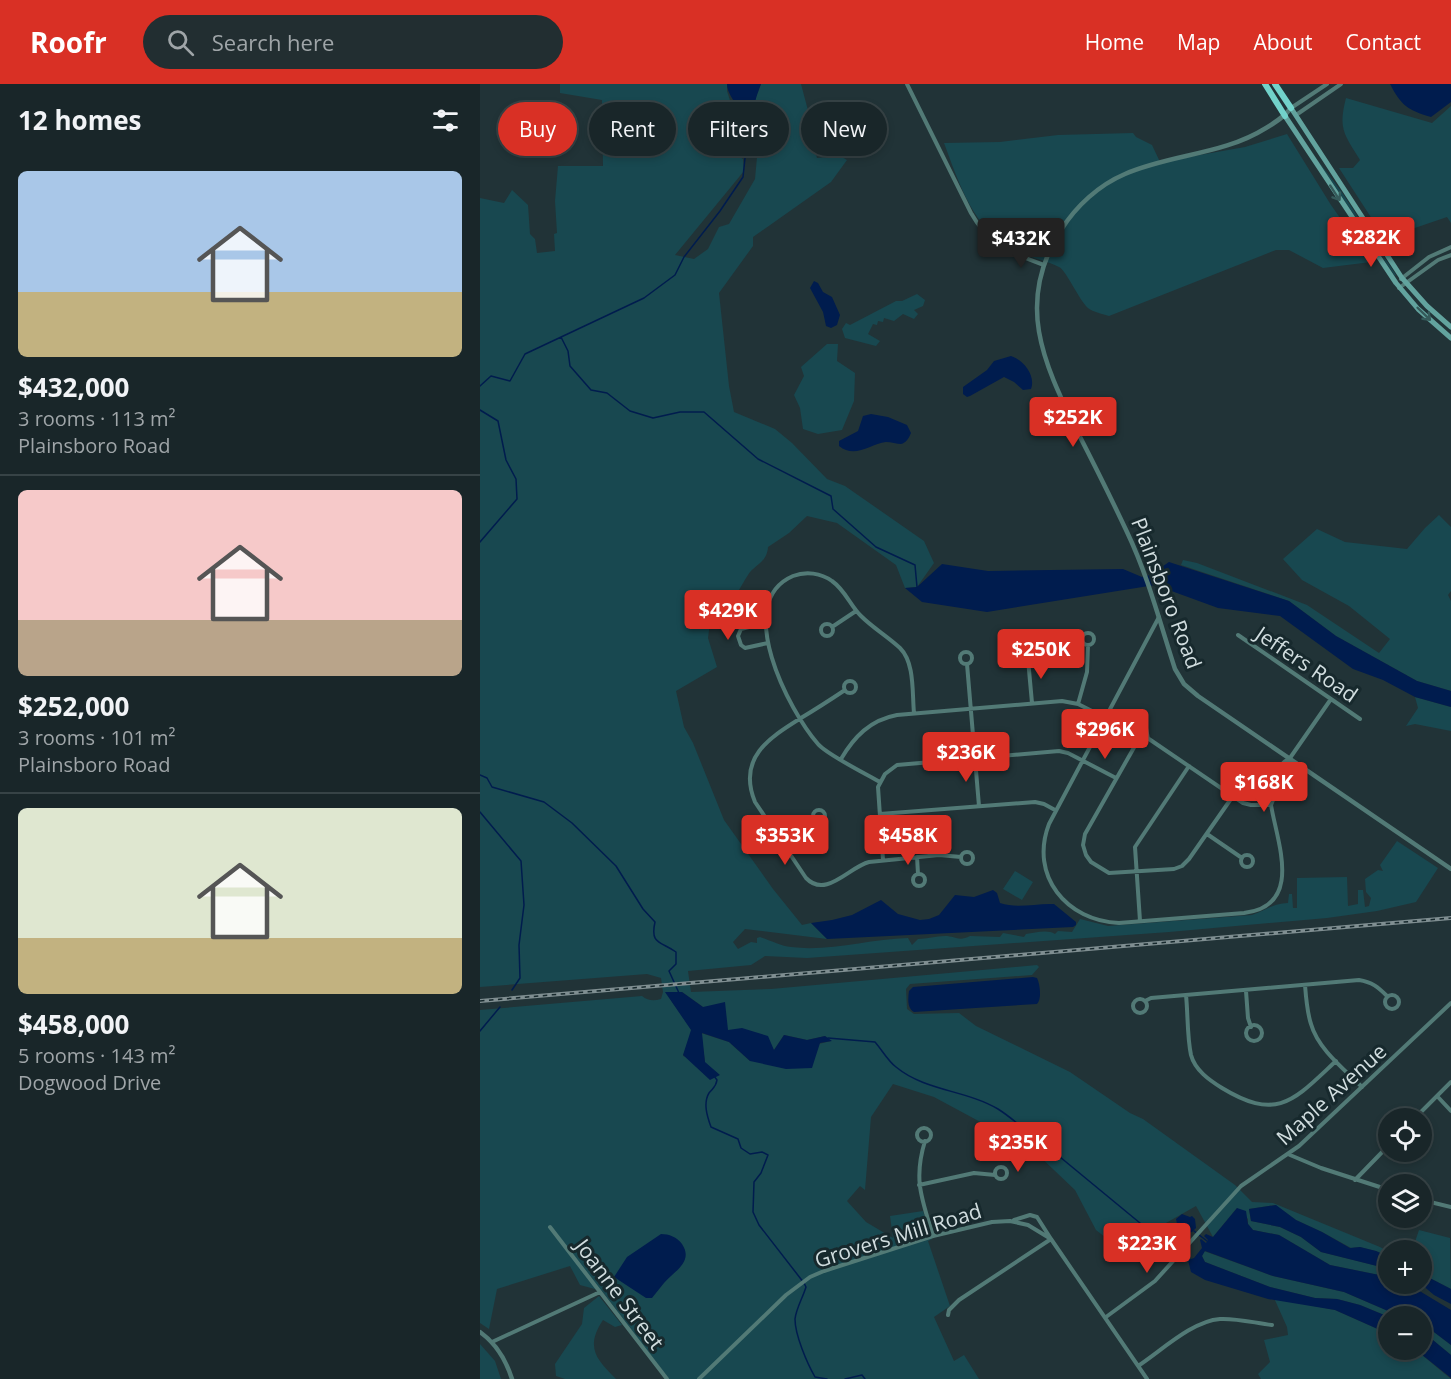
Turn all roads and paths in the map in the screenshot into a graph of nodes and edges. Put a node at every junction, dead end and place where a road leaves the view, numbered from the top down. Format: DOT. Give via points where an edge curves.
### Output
graph roads {
  1 [pos="907,84"];
  2 [pos="1264,84"];
  3 [pos="1275,84"];
  4 [pos="1327,84"];
  5 [pos="1341,84"];
  6 [pos="1290,108"];
  7 [pos="1295,115"];
  8 [pos="1285,116"];
  9 [pos="1451,247"];
  10 [pos="1451,255"];
  11 [pos="1044,265"];
  12 [pos="1404,281"];
  13 [pos="1398,286"];
  14 [pos="1451,327"];
  15 [pos="1451,338"];
  16 [pos="856,611"];
  17 [pos="1159,617"];
  18 [pos="765,623"];
  19 [pos="832,627"];
  20 [pos="1238,634"];
  21 [pos="768,643"];
  22 [pos="1088,645"];
  23 [pos="1028,659"];
  24 [pos="967,664"];
  25 [pos="845,690"];
  26 [pos="1331,699"];
  27 [pos="1032,703"];
  28 [pos="1078,704"];
  29 [pos="971,709"];
  30 [pos="914,713"];
  31 [pos="1104,717"];
  32 [pos="801,718"];
  33 [pos="1360,719"];
  34 [pos="1148,739"];
  35 [pos="1138,741"];
  36 [pos="975,758"];
  37 [pos="1290,758"];
  38 [pos="841,759"];
  39 [pos="1083,761"];
  40 [pos="1190,766"];
  41 [pos="1116,778"];
  42 [pos="880,782"];
  43 [pos="1233,796"];
  44 [pos="1271,805"];
  45 [pos="979,806"];
  46 [pos="1055,810"];
  47 [pos="880,814"];
  48 [pos="816,822"];
  49 [pos="1207,834"];
  50 [pos="785,847"];
  51 [pos="917,857"];
  52 [pos="961,857"];
  53 [pos="1242,858"];
  54 [pos="883,860"];
  55 [pos="1451,868"];
  56 [pos="1136,872"];
  57 [pos="918,874"];
  58 [pos="1140,921"];
  59 [pos="1305,986"];
  60 [pos="1246,991"];
  61 [pos="1186,995"];
  62 [pos="1387,996"];
  63 [pos="1145,1001"];
  64 [pos="1451,1003"];
  65 [pos="1251,1027"];
  66 [pos="1336,1060"];
  67 [pos="1451,1082"];
  68 [pos="1362,1087"];
  69 [pos="1437,1096"];
  70 [pos="1425,1108"];
  71 [pos="1451,1111"];
  72 [pos="926,1142"];
  73 [pos="1289,1154"];
  74 [pos="1378,1156"];
  75 [pos="995,1175"];
  76 [pos="1355,1180"];
  77 [pos="919,1185"];
  78 [pos="1378,1187"];
  79 [pos="1432,1202"];
  80 [pos="1451,1207"];
  81 [pos="1010,1221"];
  82 [pos="550,1227"];
  83 [pos="933,1236"];
  84 [pos="1051,1239"];
  85 [pos="600,1292"];
  86 [pos="948,1315"];
  87 [pos="1106,1317"];
  88 [pos="1272,1325"];
  89 [pos="481,1333"];
  90 [pos="492,1342"];
  91 [pos="1138,1366"];
  92 [pos="512,1379"];
  93 [pos="667,1379"];
  94 [pos="699,1379"];
  95 [pos="1147,1379"];
  1 -- 11 [label="street" via="981,230 1014,255"];
  2 -- 8 [label="highway"];
  3 -- 6 [label="highway"];
  4 -- 6 [label="street"];
  5 -- 7 [label="street"];
  6 -- 7 [label="main road"];
  6 -- 8 [label="street"];
  7 -- 8 [label="street"];
  7 -- 12 [label="main road"];
  8 -- 11 [label="street, Plainsboro Road" via="1238,143 1156,162 1119,177 1091,196 1066,221"];
  8 -- 13 [label="main road, one-way"];
  9 -- 12 [label="street" via="1429,257"];
  10 -- 12 [label="street"];
  11 -- 17 [label="street, Plainsboro Road" via="1037,314 1045,362 1127,532"];
  12 -- 13 [label="street"];
  12 -- 14 [label="main road"];
  13 -- 15 [label="main road, one-way"];
  16 -- 18 [label="street" via="833,581 802,574 774,591"];
  16 -- 19 [label="street"];
  16 -- 30 [label="street" via="906,657"];
  17 -- 31 [label="street"];
  17 -- 37 [label="street, Plainsboro Road" via="1175,669 1184,684"];
  18 -- 21 [label="street"];
  18 -- 21 [label="street" via="742,628 738,636 746,648"];
  20 -- 26 [label="street, Jeffers Road"];
  21 -- 32 [label="street" via="783,685"];
  22 -- 28 [label="street" via="1088,672"];
  23 -- 27 [label="street"];
  24 -- 29 [label="street"];
  25 -- 32 [label="street"];
  26 -- 33 [label="street, Jeffers Road"];
  26 -- 37 [label="street"];
  27 -- 28 [label="street"];
  27 -- 29 [label="street"];
  28 -- 31 [label="street"];
  29 -- 30 [label="street"];
  29 -- 36 [label="street"];
  30 -- 38 [label="street" via="891,716 871,725 854,739"];
  31 -- 39 [label="street"];
  32 -- 38 [label="street" via="818,745"];
  32 -- 50 [label="street" via="764,743 750,774 755,802"];
  34 -- 35 [label="street"];
  34 -- 35 [label="street" via="1146,728 1139,725 1135,730"];
  34 -- 40 [label="street"];
  35 -- 41 [label="street"];
  36 -- 39 [label="street" via="1059,751"];
  36 -- 42 [label="street" via="899,765 888,770"];
  36 -- 45 [label="street"];
  37 -- 44 [label="street" via="1290,767"];
  37 -- 44 [label="street" via="1272,780"];
  37 -- 55 [label="street, Plainsboro Road"];
  38 -- 42 [label="street"];
  39 -- 41 [label="street"];
  39 -- 46 [label="street"];
  40 -- 43 [label="street"];
  40 -- 56 [label="street" via="1136,844"];
  41 -- 56 [label="street" via="1085,835 1083,849 1105,872"];
  42 -- 47 [label="street"];
  43 -- 44 [label="street" via="1246,804"];
  43 -- 49 [label="street"];
  44 -- 58 [label="street" via="1283,870 1281,886 1269,903 1244,914"];
  45 -- 46 [label="street" via="1035,802"];
  45 -- 47 [label="street"];
  46 -- 58 [label="street" via="1045,835 1044,861 1061,898 1093,919 1112,923"];
  47 -- 54 [label="street"];
  48 -- 50 [label="street"];
  49 -- 53 [label="street"];
  49 -- 56 [label="street" via="1181,867"];
  50 -- 54 [label="street" via="808,880 819,886 830,884 863,863"];
  51 -- 52 [label="street"];
  51 -- 54 [label="street"];
  51 -- 57 [label="street"];
  56 -- 58 [label="street"];
  59 -- 60 [label="street"];
  59 -- 62 [label="street" via="1359,980 1377,986"];
  59 -- 66 [label="street" via="1311,1024"];
  60 -- 61 [label="street"];
  60 -- 65 [label="street"];
  61 -- 63 [label="street"];
  61 -- 66 [label="street" via="1191,1054 1196,1066 1241,1099 1266,1106 1287,1101 1299,1095"];
  64 -- 68 [label="street, Maple Avenue"];
  65 -- 65 [label="street" via="1248,1037 1259,1040 1261,1029"];
  66 -- 68 [label="street"];
  67 -- 69 [label="street"];
  68 -- 73 [label="street, Maple Avenue"];
  69 -- 70 [label="street"];
  69 -- 71 [label="street"];
  72 -- 77 [label="street" via="919,1164"];
  73 -- 76 [label="street"];
  73 -- 87 [label="street, Maple Avenue" via="1241,1186 1155,1281"];
  74 -- 76 [label="street"];
  75 -- 77 [label="street" via="974,1173"];
  76 -- 78 [label="street"];
  77 -- 83 [label="street"];
  79 -- 80 [label="street"];
  81 -- 83 [label="street, Grovers Mill Road"];
  81 -- 84 [label="street, Grovers Mill Road" via="1037,1229"];
  81 -- 84 [label="street" via="1034,1215"];
  82 -- 85 [label="street, Joanne Street"];
  83 -- 94 [label="street, Grovers Mill Road" via="810,1277 766,1313"];
  84 -- 86 [label="street" via="959,1300"];
  84 -- 87 [label="street, Grovers Mill Road"];
  85 -- 90 [label="street"];
  85 -- 93 [label="street, Joanne Street"];
  87 -- 91 [label="street, Grovers Mill Road"];
  88 -- 91 [label="street" via="1215,1320 1178,1337"];
  89 -- 90 [label="street"];
  90 -- 92 [label="street" via="506,1361"];
  91 -- 95 [label="street, Grovers Mill Road"];
}
